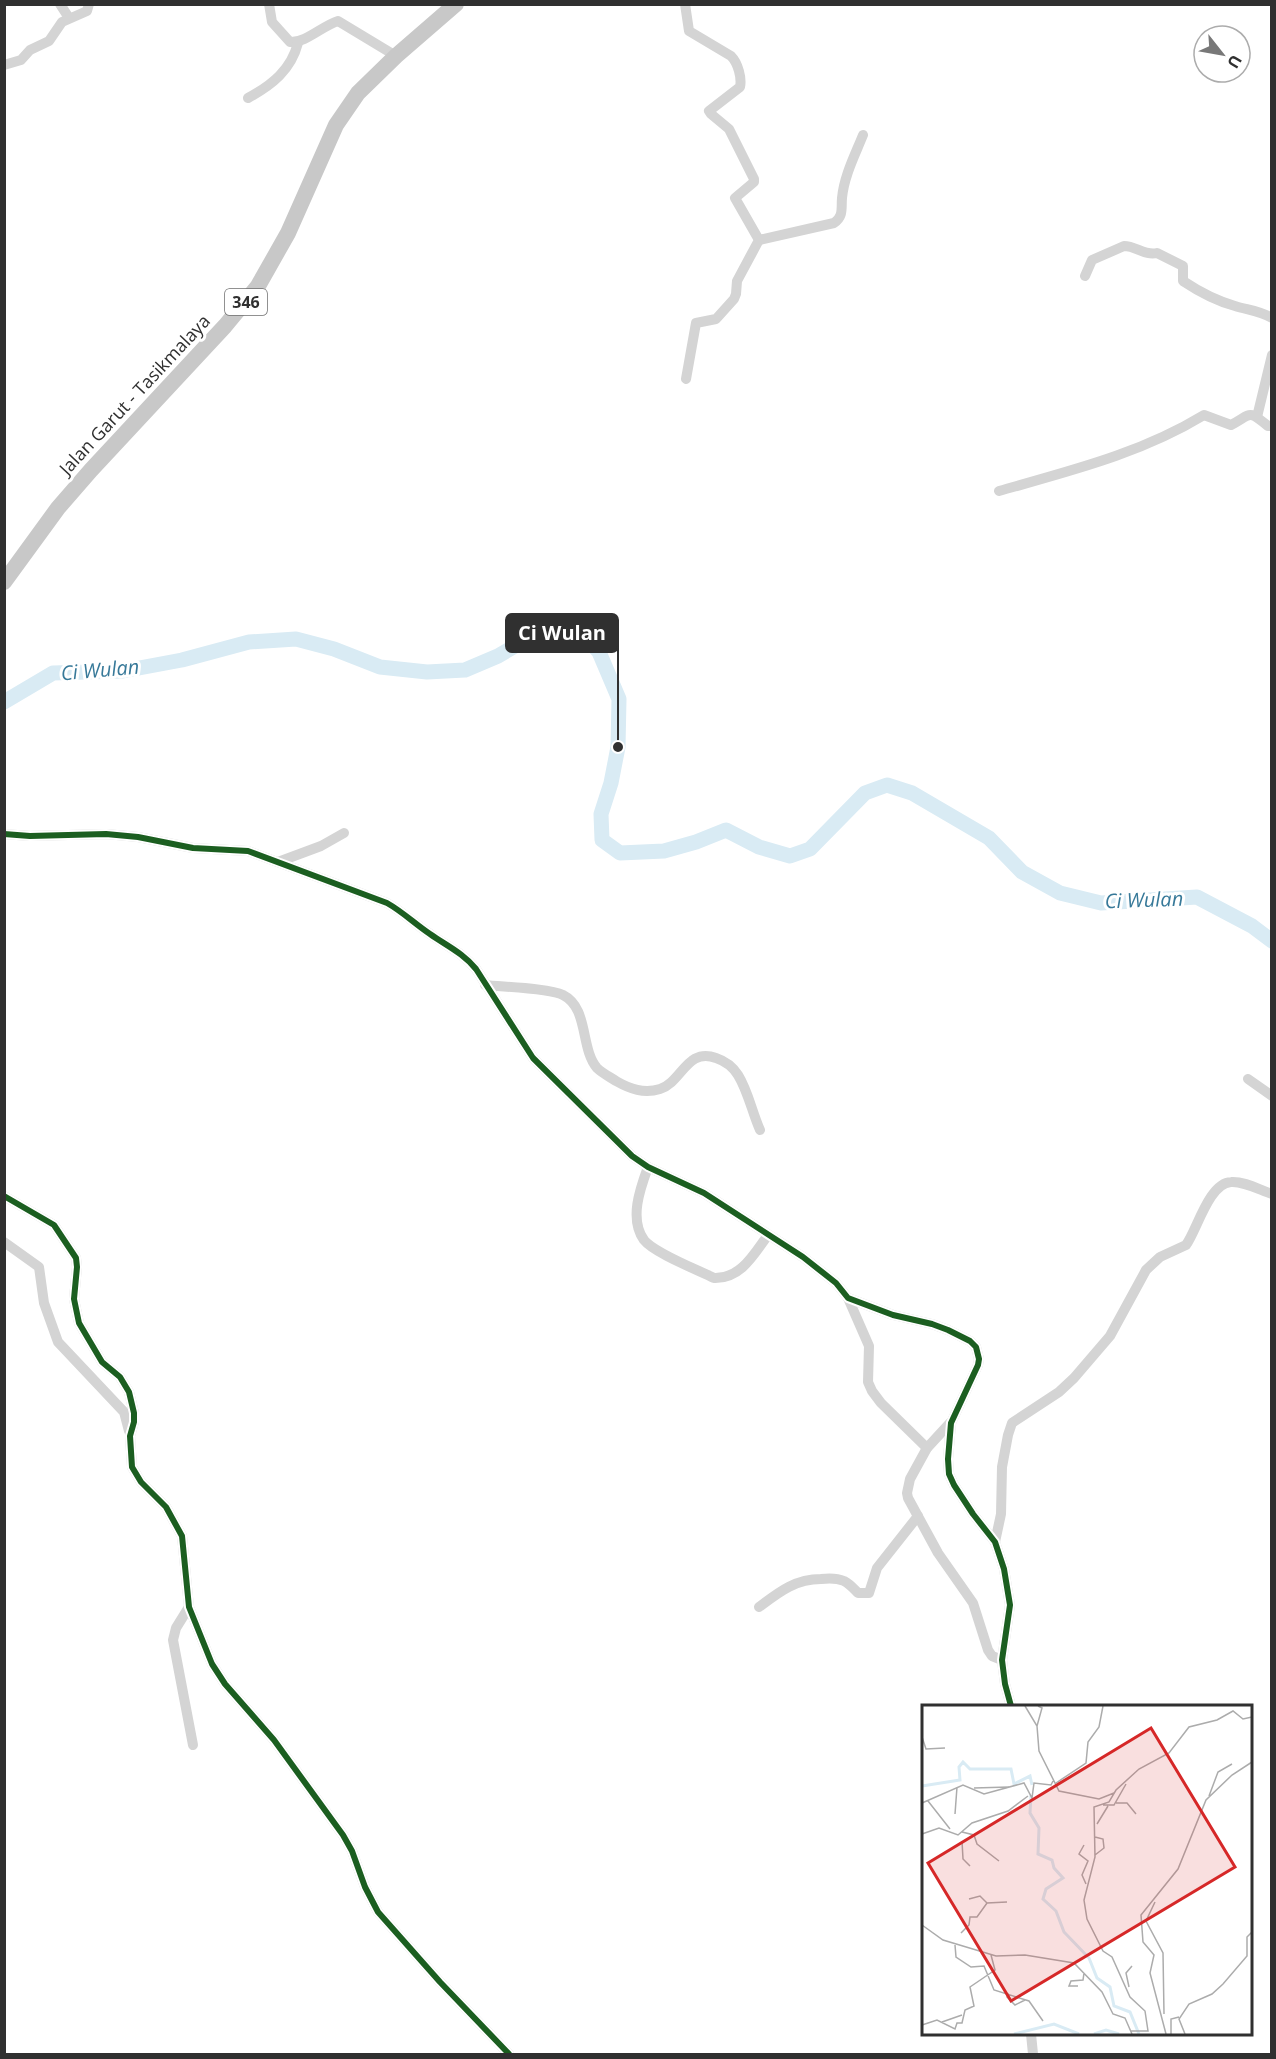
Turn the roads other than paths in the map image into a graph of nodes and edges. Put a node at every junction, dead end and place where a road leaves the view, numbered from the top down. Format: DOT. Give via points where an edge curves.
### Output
graph roads {
  1 [pos="60,4"];
  2 [pos="89,4"];
  3 [pos="269,4"];
  4 [pos="456,4"];
  5 [pos="685,4"];
  6 [pos="69,18"];
  7 [pos="298,43"];
  8 [pos="396,56"];
  9 [pos="4,65"];
  10 [pos="248,98"];
  11 [pos="863,135"];
  12 [pos="759,240"];
  13 [pos="1084,276"];
  14 [pos="1272,318"];
  15 [pos="1272,355"];
  16 [pos="686,379"];
  17 [pos="1257,417"];
  18 [pos="1272,426"];
  19 [pos="999,491"];
  20 [pos="4,582"];
  21 [pos="344,833"];
  22 [pos="4,834"];
  23 [pos="278,862"];
  24 [pos="485,985"];
  25 [pos="1248,1079"];
  26 [pos="1272,1096"];
  27 [pos="760,1130"];
  28 [pos="648,1167"];
  29 [pos="1272,1194"];
  30 [pos="4,1196"];
  31 [pos="768,1234"];
  32 [pos="4,1242"];
  33 [pos="848,1298"];
  34 [pos="951,1423"];
  35 [pos="130,1436"];
  36 [pos="927,1448"];
  37 [pos="918,1516"];
  38 [pos="995,1542"];
  39 [pos="189,1607"];
  40 [pos="759,1608"];
  41 [pos="1002,1660"];
  42 [pos="1010,1705"];
  43 [pos="193,1744"];
  44 [pos="1031,2035"];
  45 [pos="509,2055"];
  46 [pos="1032,2055"];
  1 -- 6 [label="street"];
  2 -- 6 [label="street" via="87,11"];
  3 -- 7 [label="street" via="272,22 290,42"];
  4 -- 8 [label="main road, Jalan Garut - Tasikmalaya / 346"];
  5 -- 12 [label="street" via="689,31 736,61 740,87 709,111 728,127 754,179 735,198"];
  6 -- 9 [label="street" via="49,40 30,50 20,61"];
  7 -- 8 [label="street" via="338,21"];
  7 -- 10 [label="street" via="295,56 278,78"];
  8 -- 20 [label="main road, Jalan Garut - Tasikmalaya / 346" via="367,83 343,114 288,233 251,295 91,470 41,529"];
  11 -- 12 [label="street" via="846,178 838,220"];
  12 -- 16 [label="street" via="737,281 734,299 716,319 696,322"];
  13 -- 14 [label="street" via="1092,260 1129,246 1157,253 1183,266 1182,279 1194,288"];
  15 -- 17 [label="street"];
  17 -- 18 [label="street"];
  17 -- 19 [label="street" via="1245,415 1231,425 1204,415 1134,450"];
  21 -- 23 [label="street"];
  22 -- 23 [label="street" via="138,837 193,848 248,851"];
  23 -- 24 [label="street" via="402,911 469,960"];
  24 -- 27 [label="street" via="566,996 577,1010 597,1067 637,1090 662,1089 697,1058 719,1059 737,1073"];
  24 -- 28 [label="street" via="533,1058 632,1156"];
  25 -- 26 [label="street"];
  28 -- 31 [label="street" via="704,1193"];
  28 -- 31 [label="street" via="638,1203 638,1221 643,1239 661,1252 714,1278 723,1278 739,1271"];
  29 -- 38 [label="street" via="1238,1182 1221,1186 1206,1204 1186,1245 1160,1257 1146,1270 1110,1336 1088,1363 1059,1392 1012,1423 1002,1467 1001,1514"];
  30 -- 35 [label="street" via="54,1226 76,1258 74,1299 79,1323 102,1362 120,1377 129,1392 134,1422"];
  31 -- 33 [label="street" via="828,1276"];
  32 -- 35 [label="street" via="39,1267 44,1303 58,1342 124,1412"];
  33 -- 34 [label="street" via="940,1327 976,1347 978,1365"];
  33 -- 36 [label="street" via="869,1346 868,1382 872,1391"];
  34 -- 36 [label="street"];
  34 -- 38 [label="street" via="949,1474"];
  35 -- 39 [label="street" via="132,1467 166,1507 182,1536"];
  36 -- 37 [label="street" via="908,1486 908,1498"];
  37 -- 40 [label="street" via="877,1568 869,1593 858,1593 838,1579 812,1579 789,1586"];
  37 -- 41 [label="street" via="973,1603 988,1650"];
  38 -- 41 [label="street" via="1010,1605"];
  39 -- 43 [label="street" via="173,1640"];
  39 -- 45 [label="street" via="219,1677 274,1740 343,1834 378,1912"];
  41 -- 42 [label="street"];
  44 -- 46 [label="street"];
}
